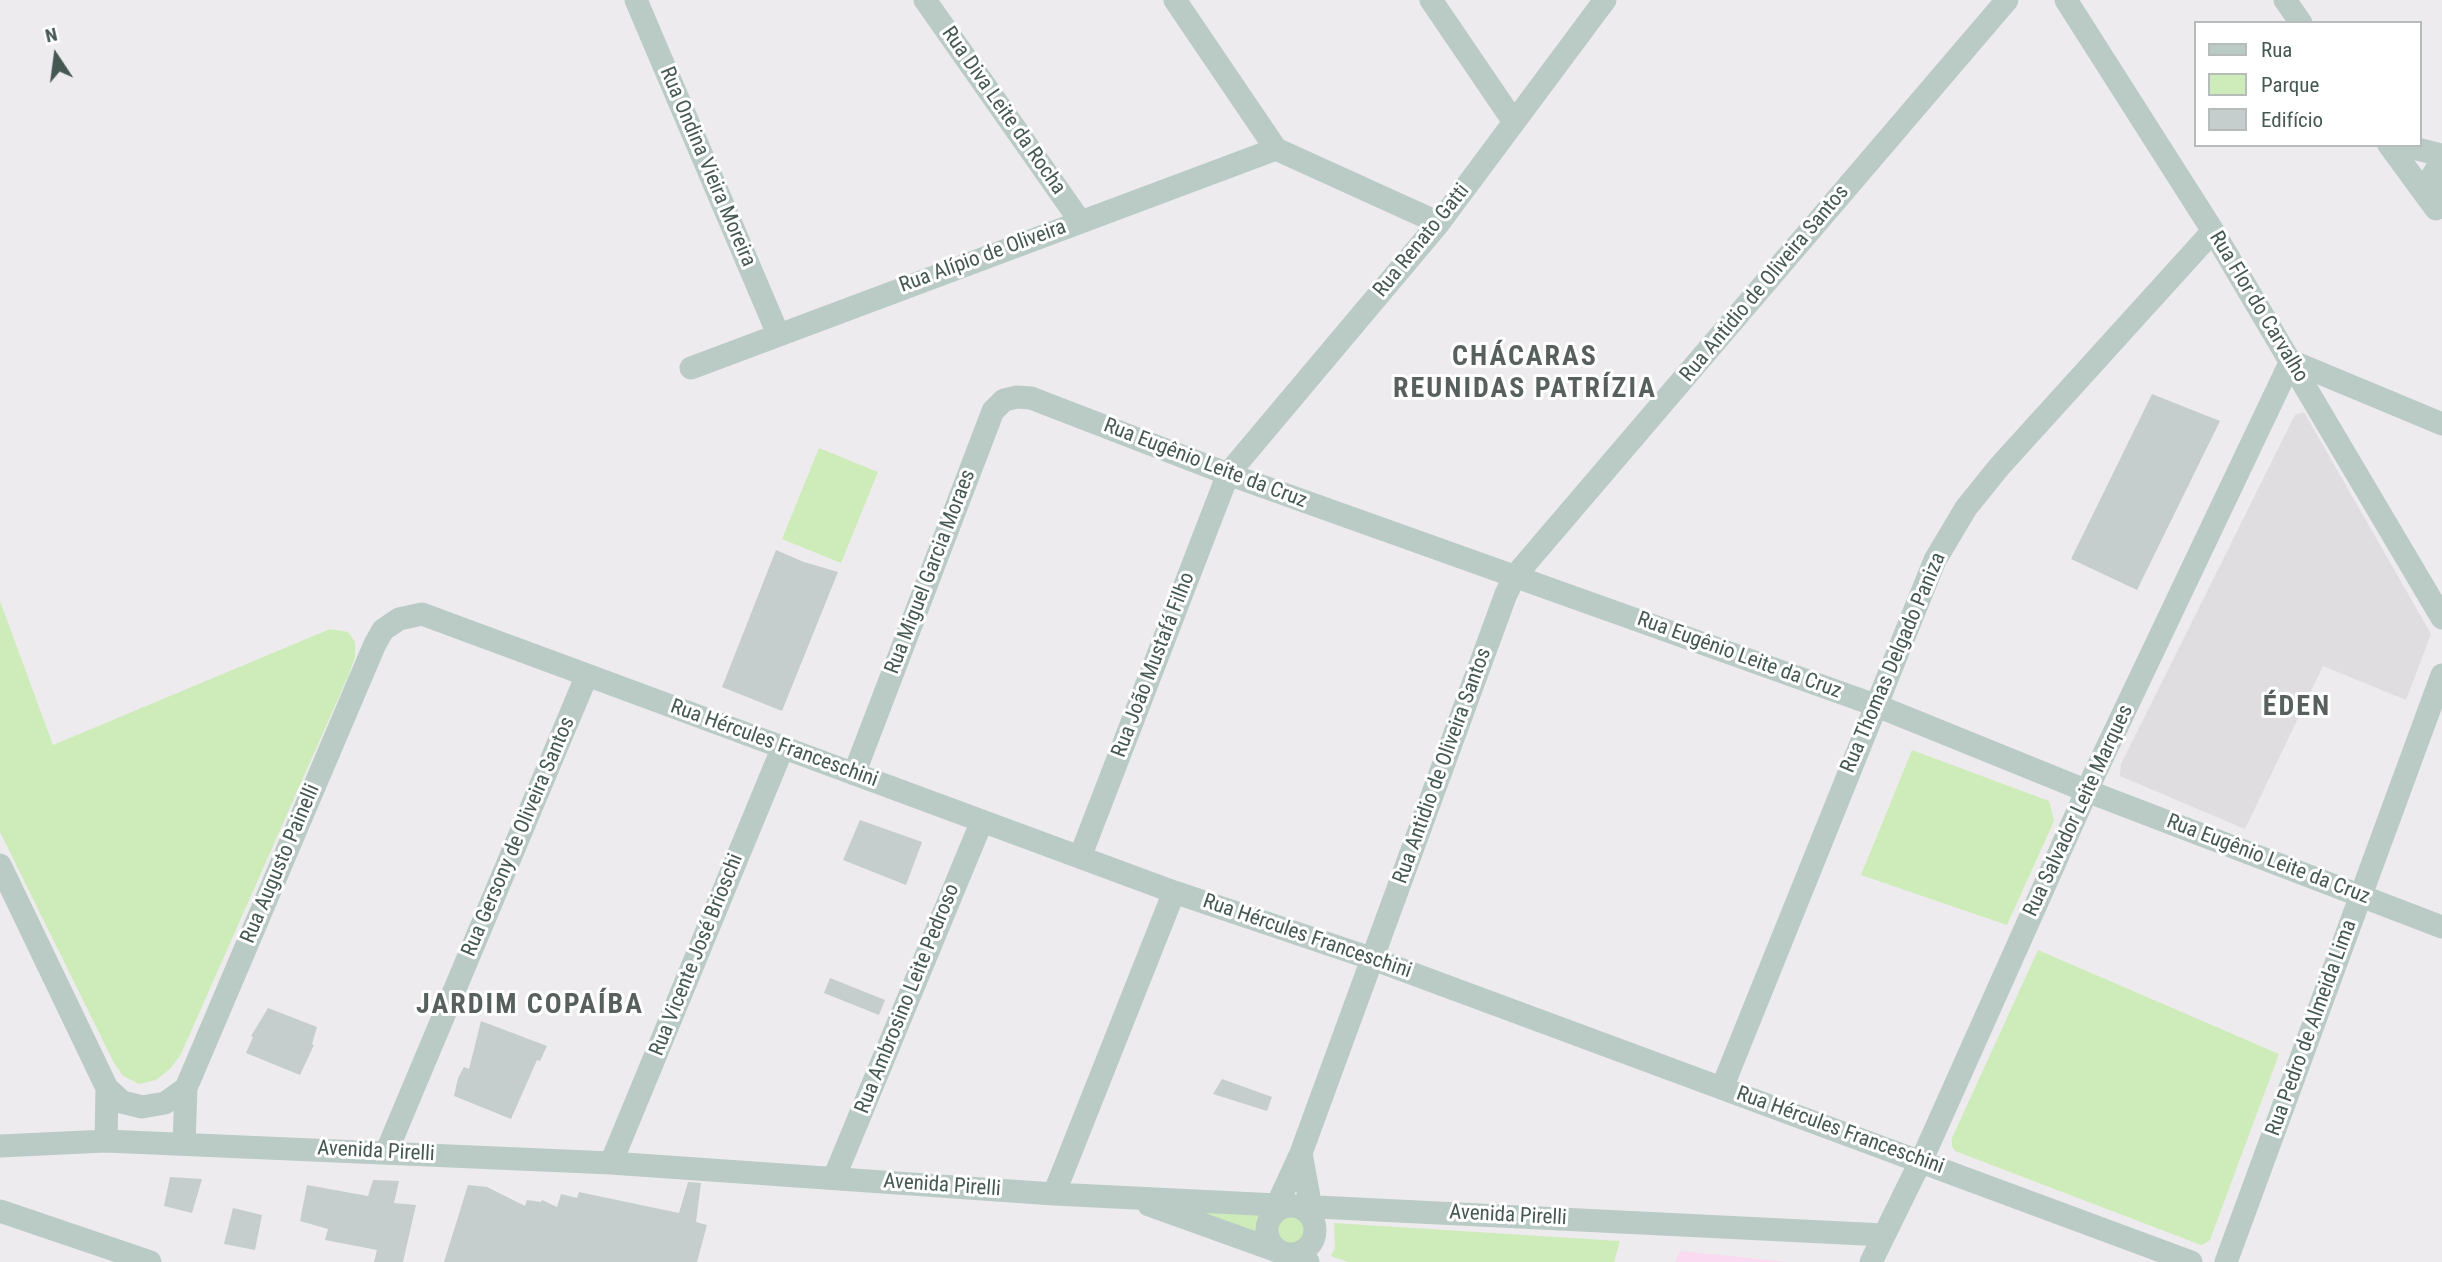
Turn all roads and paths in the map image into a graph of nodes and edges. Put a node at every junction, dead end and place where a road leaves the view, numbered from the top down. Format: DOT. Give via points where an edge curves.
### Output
graph roads {
  1 [pos="636,0"];
  2 [pos="925,0"];
  3 [pos="1175,0"];
  4 [pos="1431,0"];
  5 [pos="1605,0"];
  6 [pos="2007,0"];
  7 [pos="2066,0"];
  8 [pos="2285,0"];
  9 [pos="2300,21"];
  10 [pos="1514,122"];
  11 [pos="2390,147"];
  12 [pos="2408,147"];
  13 [pos="1276,149"];
  14 [pos="2442,157"];
  15 [pos="2439,214"];
  16 [pos="1080,221"];
  17 [pos="1439,223"];
  18 [pos="2213,231"];
  19 [pos="778,334"];
  20 [pos="2291,361"];
  21 [pos="691,368"];
  22 [pos="1031,398"];
  23 [pos="2441,420"];
  24 [pos="1227,474"];
  25 [pos="1515,576"];
  26 [pos="422,614"];
  27 [pos="2442,618"];
  28 [pos="587,675"];
  29 [pos="2442,675"];
  30 [pos="1875,705"];
  31 [pos="783,747"];
  32 [pos="854,774"];
  33 [pos="2087,791"];
  34 [pos="982,821"];
  35 [pos="1080,857"];
  36 [pos="0,866"];
  37 [pos="1174,892"];
  38 [pos="2360,895"];
  39 [pos="2442,927"];
  40 [pos="1373,959"];
  41 [pos="107,1088"];
  42 [pos="186,1088"];
  43 [pos="1722,1088"];
  44 [pos="106,1141"];
  45 [pos="184,1143"];
  46 [pos="0,1146"];
  47 [pos="386,1153"];
  48 [pos="1301,1153"];
  49 [pos="1920,1160"];
  50 [pos="611,1163"];
  51 [pos="834,1178"];
  52 [pos="1054,1194"];
  53 [pos="1123,1196"];
  54 [pos="0,1211"];
  55 [pos="1296,1216"];
  56 [pos="1884,1235"];
  57 [pos="1283,1253"];
  58 [pos="150,1262"];
  59 [pos="1309,1262"];
  60 [pos="1871,1262"];
  61 [pos="2191,1262"];
  62 [pos="2226,1262"];
  1 -- 19 [label="street, Rua Ondina Vieira Moreira"];
  2 -- 16 [label="street, Rua Diva Leite da Rocha"];
  3 -- 13 [label="street"];
  4 -- 10 [label="street"];
  5 -- 10 [label="street, Rua Renato Gatti"];
  6 -- 25 [label="street, Rua Antidio de Oliveira Santos"];
  7 -- 18 [label="street, Rua Flor do Carvalho"];
  8 -- 9 [label="street"];
  10 -- 17 [label="street, Rua Renato Gatti"];
  11 -- 15 [label="street"];
  12 -- 14 [label="street"];
  13 -- 16 [label="street, Rua Alípio de Oliveira"];
  13 -- 17 [label="street"];
  14 -- 15 [label="street" via="2431,186"];
  16 -- 19 [label="street, Rua Alípio de Oliveira"];
  17 -- 24 [label="street, Rua Renato Gatti"];
  18 -- 20 [label="street, Rua Flor do Carvalho"];
  18 -- 30 [label="street, Rua Thomas Delgado Paniza" via="1966,508 1935,560"];
  19 -- 21 [label="street, Rua Alípio de Oliveira"];
  20 -- 23 [label="street"];
  20 -- 27 [label="street, Rua Flor do Carvalho"];
  20 -- 33 [label="street, Rua Salvador Leite Marques"];
  22 -- 24 [label="street, Rua Eugênio Leite da Cruz"];
  22 -- 32 [label="street, Rua Miguel Garcia Moraes" via="1003,400 993,411"];
  24 -- 25 [label="street, Rua Eugênio Leite da Cruz"];
  24 -- 35 [label="street, Rua João Mustafá Filho"];
  25 -- 30 [label="street, Rua Eugênio Leite da Cruz"];
  25 -- 40 [label="street, Rua Antidio de Oliveira Santos"];
  26 -- 28 [label="street, Rua Hércules Franceschini"];
  26 -- 42 [label="street, Rua Augusto Painelli" via="399,619 383,630 375,645"];
  28 -- 31 [label="street, Rua Hércules Franceschini"];
  28 -- 47 [label="street, Rua Gersony de Oliveira Santos"];
  29 -- 38 [label="street, Rua Pedro de Almeida Lima"];
  30 -- 33 [label="street, Rua Eugênio Leite da Cruz"];
  30 -- 43 [label="street, Rua Thomas Delgado Paniza"];
  31 -- 32 [label="street, Rua Hércules Franceschini"];
  31 -- 50 [label="street, Rua Vicente José Brioschi"];
  32 -- 34 [label="street, Rua Hércules Franceschini"];
  33 -- 38 [label="street, Rua Eugênio Leite da Cruz"];
  33 -- 49 [label="street, Rua Salvador Leite Marques"];
  34 -- 35 [label="street, Rua Hércules Franceschini"];
  34 -- 51 [label="street, Rua Ambrosino Leite Pedroso"];
  35 -- 37 [label="street, Rua Hércules Franceschini"];
  36 -- 41 [label="street"];
  37 -- 40 [label="street, Rua Hércules Franceschini"];
  37 -- 52 [label="street"];
  38 -- 39 [label="street, Rua Eugênio Leite da Cruz"];
  38 -- 62 [label="street, Rua Pedro de Almeida Lima"];
  40 -- 43 [label="street, Rua Hércules Franceschini"];
  40 -- 48 [label="street, Rua Antidio de Oliveira Santos"];
  41 -- 42 [label="street" via="122,1102 142,1107 165,1103"];
  41 -- 44 [label="street"];
  42 -- 45 [label="street, Rua Augusto Painelli"];
  43 -- 49 [label="street, Rua Hércules Franceschini"];
  44 -- 45 [label="street, Avenida Pirelli"];
  44 -- 46 [label="street, Avenida Pirelli"];
  45 -- 47 [label="street, Avenida Pirelli"];
  47 -- 50 [label="street, Avenida Pirelli"];
  48 -- 55 [label="street"];
  48 -- 55 [label="street, Rua Antidio de Oliveira Santos"];
  49 -- 56 [label="street, Rua Salvador Leite Marques"];
  49 -- 61 [label="street, Rua Hércules Franceschini"];
  50 -- 51 [label="street, Avenida Pirelli"];
  51 -- 52 [label="street, Avenida Pirelli"];
  52 -- 53 [label="street, Avenida Pirelli"];
  53 -- 55 [label="street, Avenida Pirelli"];
  53 -- 57 [label="street"];
  54 -- 58 [label="street"];
  55 -- 56 [label="street, Avenida Pirelli"];
  55 -- 57 [label="street" via="1307,1248 1296,1254"];
  55 -- 57 [label="street" via="1267,1234"];
  55 -- 59 [label="street"];
  56 -- 60 [label="street, Rua Salvador Leite Marques"];
  57 -- 59 [label="street"];
}
